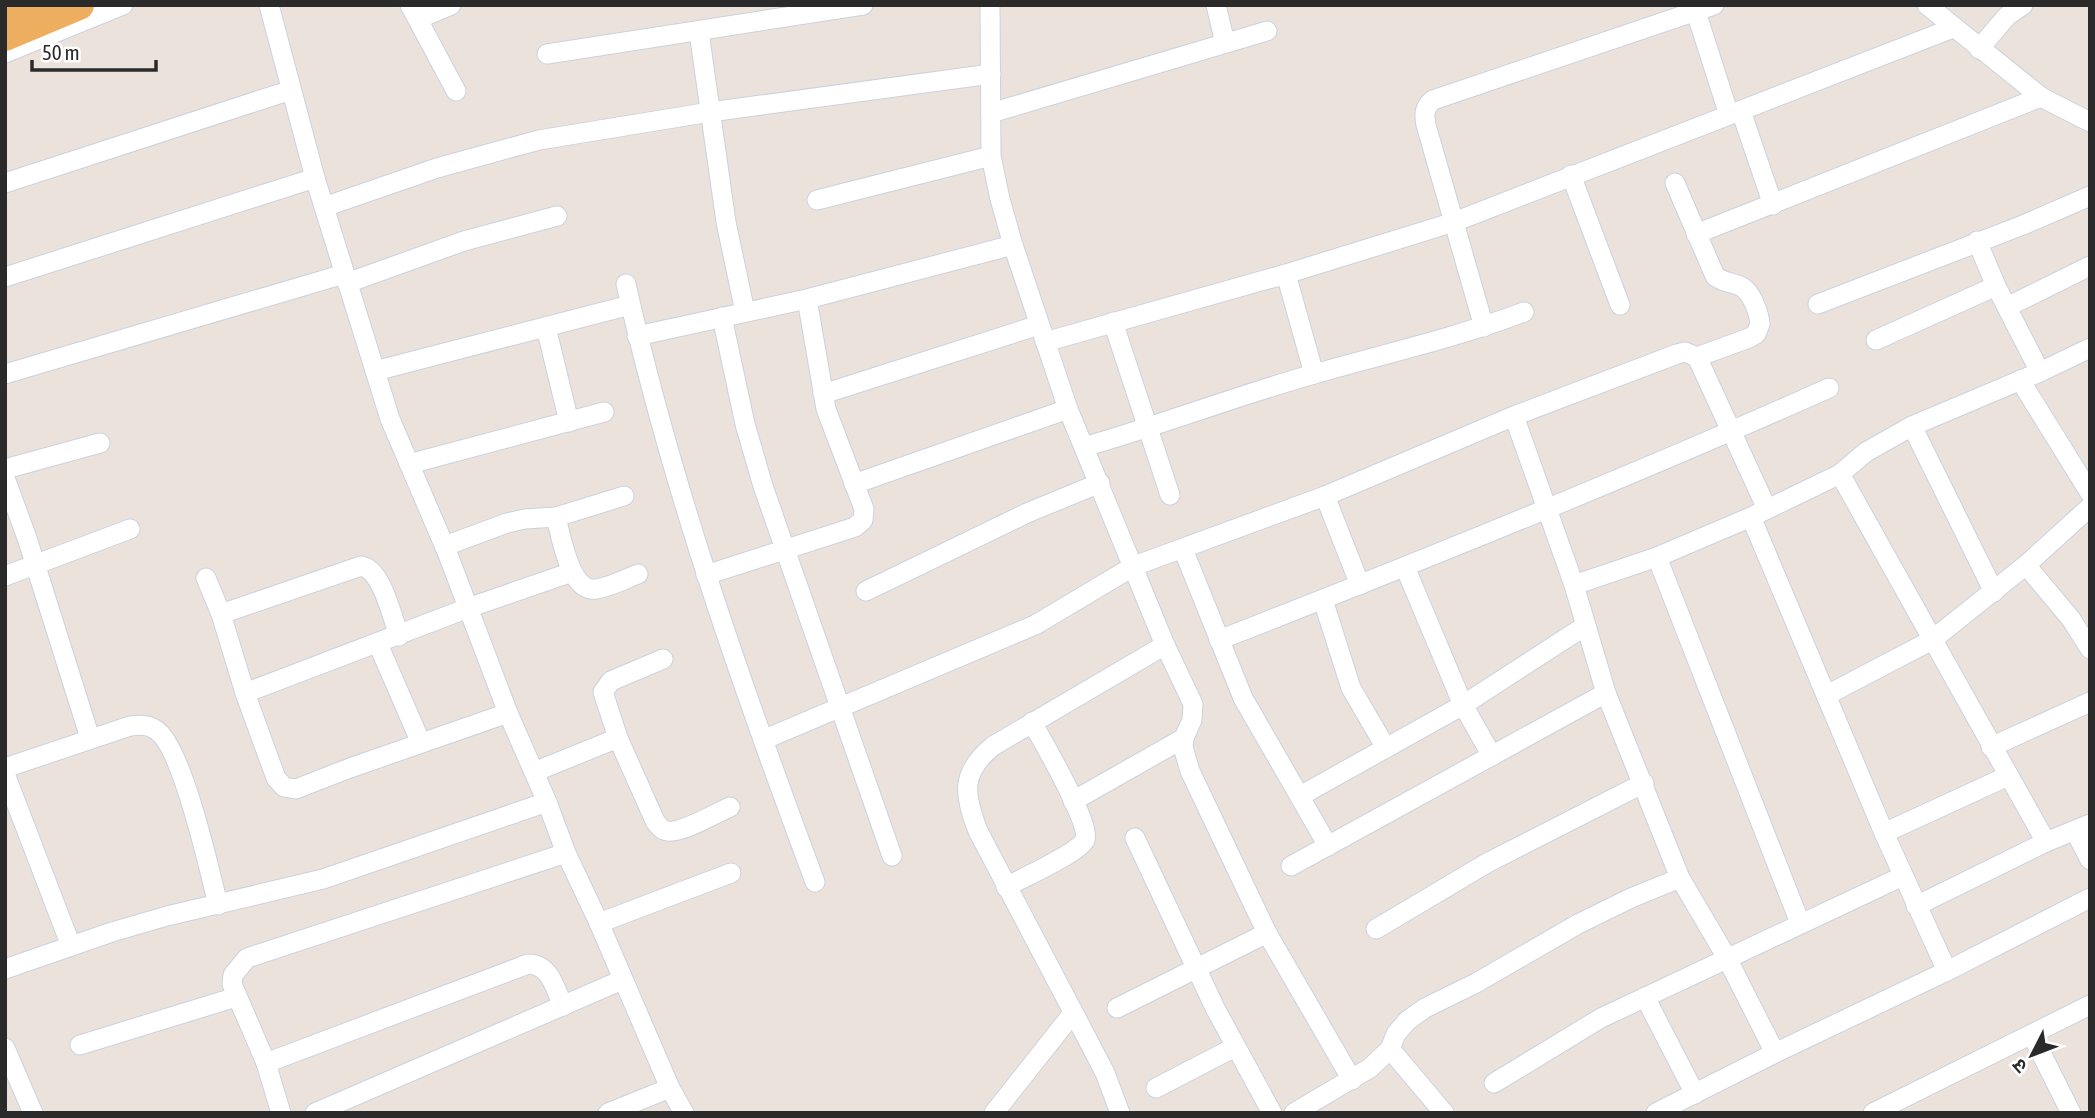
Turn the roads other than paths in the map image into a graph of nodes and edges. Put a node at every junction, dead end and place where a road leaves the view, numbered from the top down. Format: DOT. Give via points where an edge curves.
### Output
graph roads {
  1 [pos="23,5"];
  2 [pos="79,5"];
  3 [pos="123,5"];
  4 [pos="270,5"];
  5 [pos="451,5"];
  6 [pos="863,5"];
  7 [pos="1216,5"];
  8 [pos="1927,5"];
  9 [pos="995,6"];
  10 [pos="2020,6"];
  11 [pos="1705,9"];
  12 [pos="414,12"];
  13 [pos="5,13"];
  14 [pos="1953,28"];
  15 [pos="1267,31"];
  16 [pos="699,32"];
  17 [pos="5,36"];
  18 [pos="1225,43"];
  19 [pos="1979,49"];
  20 [pos="5,53"];
  21 [pos="547,54"];
  22 [pos="991,74"];
  23 [pos="291,90"];
  24 [pos="456,91"];
  25 [pos="2041,97"];
  26 [pos="710,112"];
  27 [pos="991,113"];
  28 [pos="1735,113"];
  29 [pos="2090,122"];
  30 [pos="991,156"];
  31 [pos="1571,175"];
  32 [pos="315,178"];
  33 [pos="5,183"];
  34 [pos="1675,183"];
  35 [pos="2090,196"];
  36 [pos="817,200"];
  37 [pos="1773,205"];
  38 [pos="324,207"];
  39 [pos="557,216"];
  40 [pos="1454,222"];
  41 [pos="1696,234"];
  42 [pos="1977,241"];
  43 [pos="1013,245"];
  44 [pos="2090,266"];
  45 [pos="1286,274"];
  46 [pos="5,277"];
  47 [pos="346,278"];
  48 [pos="626,284"];
  49 [pos="1996,286"];
  50 [pos="807,299"];
  51 [pos="1818,304"];
  52 [pos="631,305"];
  53 [pos="1620,305"];
  54 [pos="2007,307"];
  55 [pos="1524,312"];
  56 [pos="745,313"];
  57 [pos="722,317"];
  58 [pos="1113,322"];
  59 [pos="546,327"];
  60 [pos="1484,327"];
  61 [pos="1042,334"];
  62 [pos="638,336"];
  63 [pos="1876,340"];
  64 [pos="2090,348"];
  65 [pos="1697,358"];
  66 [pos="375,371"];
  67 [pos="2040,372"];
  68 [pos="5,374"];
  69 [pos="1314,374"];
  70 [pos="2020,380"];
  71 [pos="1829,388"];
  72 [pos="823,394"];
  73 [pos="1068,409"];
  74 [pos="604,412"];
  75 [pos="1514,416"];
  76 [pos="569,422"];
  77 [pos="1912,426"];
  78 [pos="1149,429"];
  79 [pos="1731,432"];
  80 [pos="100,443"];
  81 [pos="1084,447"];
  82 [pos="409,464"];
  83 [pos="5,469"];
  84 [pos="1840,474"];
  85 [pos="5,478"];
  86 [pos="1100,483"];
  87 [pos="854,484"];
  88 [pos="2090,493"];
  89 [pos="1170,495"];
  90 [pos="624,496"];
  91 [pos="1325,496"];
  92 [pos="2090,507"];
  93 [pos="1548,508"];
  94 [pos="1759,513"];
  95 [pos="556,517"];
  96 [pos="130,529"];
  97 [pos="444,546"];
  98 [pos="1182,549"];
  99 [pos="784,550"];
  100 [pos="1657,557"];
  101 [pos="2026,565"];
  102 [pos="35,566"];
  103 [pos="1134,566"];
  104 [pos="1405,567"];
  105 [pos="572,572"];
  106 [pos="638,573"];
  107 [pos="706,575"];
  108 [pos="5,576"];
  109 [pos="206,578"];
  110 [pos="1360,585"];
  111 [pos="1574,585"];
  112 [pos="866,591"];
  113 [pos="1994,592"];
  114 [pos="1323,600"];
  115 [pos="468,608"];
  116 [pos="221,614"];
  117 [pos="1585,626"];
  118 [pos="399,636"];
  119 [pos="1219,640"];
  120 [pos="1932,640"];
  121 [pos="379,644"];
  122 [pos="1165,645"];
  123 [pos="2090,649"];
  124 [pos="663,659"];
  125 [pos="245,693"];
  126 [pos="1606,693"];
  127 [pos="1828,695"];
  128 [pos="2090,702"];
  129 [pos="1463,705"];
  130 [pos="842,707"];
  131 [pos="508,713"];
  132 [pos="1032,722"];
  133 [pos="618,737"];
  134 [pos="1184,737"];
  135 [pos="90,738"];
  136 [pos="762,740"];
  137 [pos="421,743"];
  138 [pos="1991,747"];
  139 [pos="1386,748"];
  140 [pos="1492,756"];
  141 [pos="5,768"];
  142 [pos="534,772"];
  143 [pos="5,774"];
  144 [pos="2008,775"];
  145 [pos="1644,783"];
  146 [pos="1300,796"];
  147 [pos="1073,800"];
  148 [pos="547,802"];
  149 [pos="730,807"];
  150 [pos="2082,828"];
  151 [pos="1884,834"];
  152 [pos="1135,838"];
  153 [pos="2046,842"];
  154 [pos="1328,846"];
  155 [pos="566,853"];
  156 [pos="892,856"];
  157 [pos="2090,860"];
  158 [pos="1291,866"];
  159 [pos="731,873"];
  160 [pos="1903,876"];
  161 [pos="1681,877"];
  162 [pos="815,882"];
  163 [pos="1006,887"];
  164 [pos="2090,898"];
  165 [pos="218,905"];
  166 [pos="1916,906"];
  167 [pos="599,923"];
  168 [pos="1800,923"];
  169 [pos="1376,929"];
  170 [pos="1267,933"];
  171 [pos="71,946"];
  172 [pos="1727,958"];
  173 [pos="5,969"];
  174 [pos="1196,969"];
  175 [pos="1947,971"];
  176 [pos="622,980"];
  177 [pos="236,997"];
  178 [pos="1645,997"];
  179 [pos="2090,1005"];
  180 [pos="563,1006"];
  181 [pos="1117,1008"];
  182 [pos="1073,1013"];
  183 [pos="2032,1035"];
  184 [pos="80,1045"];
  185 [pos="5,1048"];
  186 [pos="1235,1048"];
  187 [pos="1390,1049"];
  188 [pos="1775,1053"];
  189 [pos="266,1063"];
  190 [pos="10,1073"];
  191 [pos="1352,1080"];
  192 [pos="1494,1083"];
  193 [pos="670,1088"];
  194 [pos="1156,1088"];
  195 [pos="1695,1094"];
  196 [pos="1328,1105"];
  197 [pos="1116,1110"];
  198 [pos="275,1111"];
  199 [pos="33,1113"];
  200 [pos="315,1113"];
  201 [pos="608,1113"];
  202 [pos="684,1113"];
  203 [pos="994,1113"];
  204 [pos="1272,1113"];
  205 [pos="1294,1113"];
  206 [pos="1444,1113"];
  207 [pos="1656,1113"];
  208 [pos="1874,1113"];
  209 [pos="2071,1113"];
  1 -- 13 [label="main road"];
  2 -- 17 [label="main road"];
  3 -- 20 [label="street"];
  4 -- 23 [label="street"];
  5 -- 12 [label="street"];
  6 -- 16 [label="street"];
  7 -- 18 [label="street"];
  8 -- 14 [label="street"];
  9 -- 22 [label="street"];
  10 -- 19 [label="street"];
  11 -- 28 [label="street"];
  11 -- 40 [label="street" via="1427,105 1426,125"];
  12 -- 24 [label="street"];
  14 -- 19 [label="street"];
  14 -- 28 [label="street"];
  15 -- 18 [label="street"];
  16 -- 21 [label="street"];
  16 -- 26 [label="street"];
  18 -- 27 [label="street"];
  19 -- 25 [label="street"];
  22 -- 26 [label="street"];
  22 -- 27 [label="street"];
  23 -- 32 [label="street"];
  23 -- 33 [label="street"];
  25 -- 29 [label="street"];
  25 -- 37 [label="street"];
  26 -- 38 [label="street" via="528,143"];
  26 -- 56 [label="street"];
  27 -- 30 [label="street"];
  28 -- 31 [label="street"];
  28 -- 37 [label="street"];
  30 -- 36 [label="street"];
  30 -- 43 [label="street"];
  31 -- 40 [label="street"];
  31 -- 53 [label="street"];
  32 -- 38 [label="street"];
  32 -- 46 [label="street"];
  34 -- 41 [label="street"];
  35 -- 42 [label="street"];
  37 -- 41 [label="street"];
  38 -- 47 [label="street"];
  39 -- 47 [label="street"];
  40 -- 45 [label="street"];
  40 -- 60 [label="street"];
  41 -- 65 [label="street" via="1715,276 1747,292 1760,324 1749,338"];
  42 -- 49 [label="street"];
  42 -- 51 [label="street"];
  43 -- 50 [label="street"];
  43 -- 61 [label="street"];
  44 -- 54 [label="street"];
  45 -- 58 [label="street"];
  45 -- 69 [label="street"];
  47 -- 66 [label="street"];
  47 -- 68 [label="street"];
  48 -- 52 [label="street"];
  49 -- 54 [label="street"];
  49 -- 63 [label="street"];
  50 -- 56 [label="street"];
  50 -- 72 [label="street"];
  52 -- 59 [label="street"];
  52 -- 62 [label="street"];
  54 -- 67 [label="street"];
  55 -- 60 [label="street"];
  56 -- 57 [label="street"];
  57 -- 62 [label="street"];
  57 -- 99 [label="street" via="745,424"];
  58 -- 61 [label="street"];
  58 -- 78 [label="street"];
  59 -- 66 [label="street"];
  59 -- 76 [label="street"];
  60 -- 69 [label="street"];
  61 -- 72 [label="street"];
  61 -- 73 [label="street"];
  62 -- 107 [label="street"];
  64 -- 67 [label="street"];
  65 -- 75 [label="street" via="1685,352 1676,354"];
  65 -- 79 [label="street"];
  66 -- 82 [label="street"];
  67 -- 70 [label="street"];
  69 -- 78 [label="street"];
  70 -- 77 [label="street"];
  70 -- 88 [label="street"];
  71 -- 79 [label="street"];
  72 -- 87 [label="street"];
  73 -- 81 [label="street"];
  73 -- 87 [label="street"];
  74 -- 76 [label="street"];
  75 -- 91 [label="street"];
  75 -- 93 [label="street"];
  76 -- 82 [label="street"];
  77 -- 84 [label="street" via="1866,452"];
  77 -- 113 [label="street"];
  78 -- 81 [label="street"];
  78 -- 89 [label="street"];
  79 -- 93 [label="street"];
  79 -- 94 [label="street"];
  80 -- 83 [label="street"];
  81 -- 86 [label="street"];
  82 -- 97 [label="street"];
  84 -- 94 [label="street"];
  84 -- 120 [label="street"];
  85 -- 102 [label="street"];
  86 -- 103 [label="street"];
  86 -- 112 [label="street"];
  87 -- 99 [label="street" via="864,515 859,524"];
  90 -- 95 [label="street"];
  91 -- 98 [label="street"];
  91 -- 110 [label="street"];
  92 -- 101 [label="street"];
  93 -- 104 [label="street"];
  93 -- 111 [label="street"];
  94 -- 100 [label="street"];
  94 -- 127 [label="street"];
  95 -- 97 [label="street" via="507,523"];
  95 -- 105 [label="street"];
  96 -- 102 [label="street"];
  97 -- 115 [label="street"];
  98 -- 103 [label="street"];
  98 -- 119 [label="street"];
  99 -- 107 [label="street"];
  99 -- 130 [label="street"];
  100 -- 111 [label="street"];
  100 -- 168 [label="street"];
  101 -- 113 [label="street"];
  101 -- 123 [label="street"];
  102 -- 108 [label="street"];
  102 -- 135 [label="street"];
  103 -- 122 [label="street"];
  103 -- 130 [label="street" via="1035,625"];
  104 -- 110 [label="street"];
  104 -- 129 [label="street"];
  105 -- 106 [label="street" via="579,583 596,589"];
  105 -- 115 [label="street"];
  107 -- 136 [label="street"];
  109 -- 116 [label="street"];
  110 -- 114 [label="street"];
  111 -- 117 [label="street"];
  113 -- 120 [label="street"];
  114 -- 119 [label="street"];
  114 -- 139 [label="street" via="1351,688"];
  115 -- 118 [label="street"];
  115 -- 131 [label="street"];
  116 -- 118 [label="street" via="361,566 373,571 380,582"];
  116 -- 125 [label="street"];
  117 -- 126 [label="street"];
  117 -- 129 [label="street"];
  118 -- 121 [label="street"];
  119 -- 146 [label="street" via="1243,698"];
  120 -- 127 [label="street"];
  120 -- 138 [label="street"];
  121 -- 125 [label="street"];
  121 -- 137 [label="street"];
  122 -- 132 [label="street"];
  122 -- 134 [label="street" via="1193,704"];
  124 -- 133 [label="street" via="606,686 603,699"];
  125 -- 137 [label="street" via="276,778 290,789"];
  126 -- 140 [label="street"];
  126 -- 145 [label="street"];
  127 -- 151 [label="street"];
  128 -- 138 [label="street"];
  129 -- 139 [label="street"];
  129 -- 140 [label="street"];
  130 -- 136 [label="street"];
  130 -- 156 [label="street"];
  131 -- 137 [label="street"];
  131 -- 142 [label="street"];
  132 -- 147 [label="street"];
  132 -- 163 [label="street" via="981,756 966,787 968,807"];
  133 -- 142 [label="street"];
  133 -- 149 [label="street" via="661,829 681,829"];
  134 -- 147 [label="street"];
  134 -- 170 [label="street" via="1190,771"];
  135 -- 141 [label="street"];
  135 -- 165 [label="street" via="144,725 165,738 183,781"];
  136 -- 162 [label="street"];
  138 -- 144 [label="street"];
  139 -- 146 [label="street"];
  140 -- 154 [label="street"];
  142 -- 148 [label="street"];
  143 -- 171 [label="street"];
  144 -- 151 [label="street"];
  144 -- 153 [label="street"];
  145 -- 161 [label="street"];
  145 -- 169 [label="street" via="1496,857"];
  146 -- 154 [label="street"];
  147 -- 163 [label="street" via="1087,833 1084,840 1072,852"];
  148 -- 155 [label="street"];
  148 -- 165 [label="street" via="323,879"];
  150 -- 153 [label="street"];
  150 -- 157 [label="street"];
  151 -- 160 [label="street"];
  152 -- 174 [label="street"];
  153 -- 166 [label="street"];
  154 -- 158 [label="street"];
  155 -- 167 [label="street"];
  155 -- 177 [label="street" via="247,958 233,975"];
  159 -- 167 [label="street"];
  160 -- 166 [label="street"];
  160 -- 168 [label="street"];
  161 -- 172 [label="street"];
  161 -- 187 [label="street" via="1578,924 1425,1009 1406,1021"];
  163 -- 182 [label="street"];
  164 -- 175 [label="street"];
  165 -- 171 [label="street"];
  166 -- 175 [label="street"];
  167 -- 176 [label="street"];
  168 -- 172 [label="street"];
  170 -- 174 [label="street"];
  170 -- 191 [label="street"];
  171 -- 173 [label="street"];
  172 -- 178 [label="street"];
  172 -- 188 [label="street"];
  174 -- 181 [label="street"];
  174 -- 186 [label="street"];
  175 -- 188 [label="street"];
  176 -- 180 [label="street"];
  176 -- 193 [label="street"];
  177 -- 184 [label="street"];
  177 -- 189 [label="street"];
  178 -- 192 [label="street" via="1601,1018"];
  178 -- 195 [label="street"];
  179 -- 183 [label="street"];
  180 -- 189 [label="street" via="545,969 528,964"];
  180 -- 200 [label="street"];
  182 -- 197 [label="street" via="1105,1073"];
  182 -- 203 [label="street"];
  183 -- 208 [label="street"];
  183 -- 209 [label="street"];
  185 -- 190 [label="street"];
  186 -- 194 [label="street"];
  186 -- 204 [label="street"];
  187 -- 191 [label="street"];
  187 -- 206 [label="street"];
  188 -- 195 [label="street"];
  189 -- 198 [label="street"];
  190 -- 199 [label="street"];
  191 -- 196 [label="street"];
  193 -- 201 [label="street"];
  193 -- 202 [label="street"];
  195 -- 207 [label="street"];
  196 -- 205 [label="street"];
}
